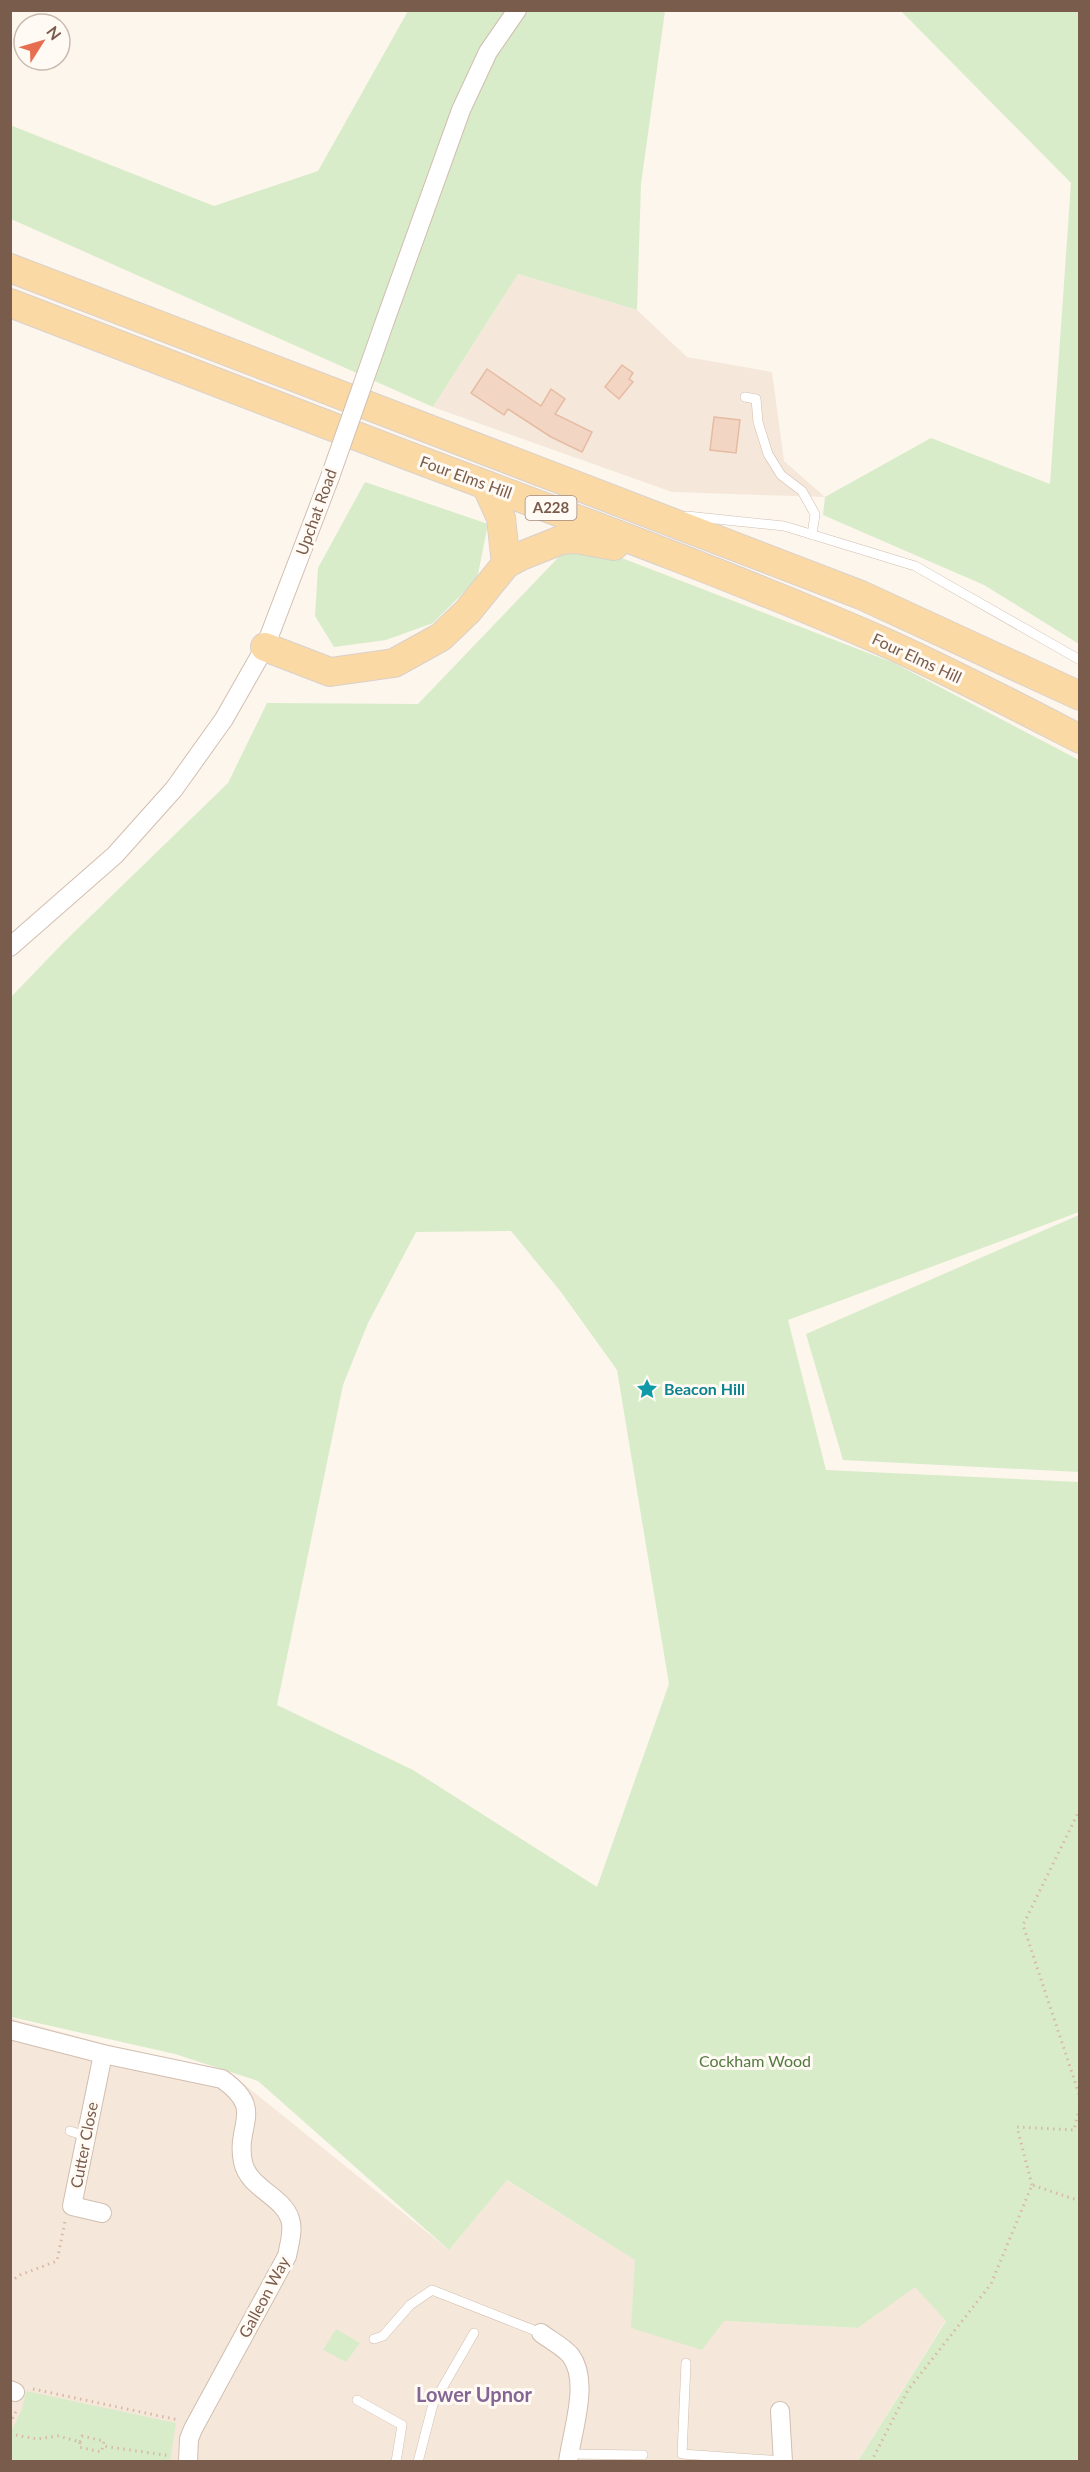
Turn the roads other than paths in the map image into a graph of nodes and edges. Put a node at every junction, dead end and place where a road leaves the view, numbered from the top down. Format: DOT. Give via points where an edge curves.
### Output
graph roads {
  1 [pos="517,10"];
  2 [pos="10,268"];
  3 [pos="10,303"];
  4 [pos="745,397"];
  5 [pos="486,485"];
  6 [pos="649,512"];
  7 [pos="812,535"];
  8 [pos="681,559"];
  9 [pos="506,564"];
  10 [pos="266,647"];
  11 [pos="1080,660"];
  12 [pos="1080,696"];
  13 [pos="1080,739"];
  14 [pos="10,947"];
  15 [pos="10,2030"];
  16 [pos="103,2054"];
  17 [pos="102,2213"];
  18 [pos="474,2333"];
  19 [pos="541,2333"];
  20 [pos="374,2339"];
  21 [pos="686,2363"];
  22 [pos="357,2400"];
  23 [pos="780,2411"];
  24 [pos="643,2455"];
  25 [pos="569,2458"];
  26 [pos="188,2460"];
  27 [pos="396,2462"];
  28 [pos="418,2462"];
  29 [pos="783,2462"];
  1 -- 10 [label="street, Upchat Road, bridge" via="488,52 461,110"];
  2 -- 6 [label="main road, Four Elms Hill / A228"];
  3 -- 5 [label="main road, Four Elms Hill / A228"];
  4 -- 7 [label="lane" via="756,399 768,454 781,475 802,491 815,514"];
  5 -- 8 [label="main road, Four Elms Hill / A228"];
  5 -- 9 [label="main road" via="501,518"];
  6 -- 7 [label="lane" via="784,526"];
  6 -- 12 [label="main road, Four Elms Hill / A228" via="861,595"];
  7 -- 11 [label="lane" via="915,566"];
  8 -- 9 [label="main road" via="576,539 548,544"];
  8 -- 13 [label="main road, Four Elms Hill / A228" via="885,643"];
  9 -- 10 [label="main road" via="441,637 394,663 330,672"];
  10 -- 14 [label="street, Upchat Road" via="224,719 174,789 115,855"];
  15 -- 16 [label="street, Galleon Way"];
  16 -- 17 [label="street, Cutter Close" via="78,2133 72,2206"];
  16 -- 26 [label="street, Galleon Way" via="222,2079 235,2088 244,2100 248,2118 243,2164 290,2218 287,2256 195,2423"];
  18 -- 28 [label="lane" via="433,2404"];
  19 -- 20 [label="lane" via="432,2290 411,2305 383,2336"];
  19 -- 25 [label="street" via="569,2354 579,2370"];
  21 -- 29 [label="lane" via="682,2454"];
  22 -- 27 [label="lane" via="402,2425"];
  23 -- 29 [label="street"];
  24 -- 25 [label="lane"];
}
